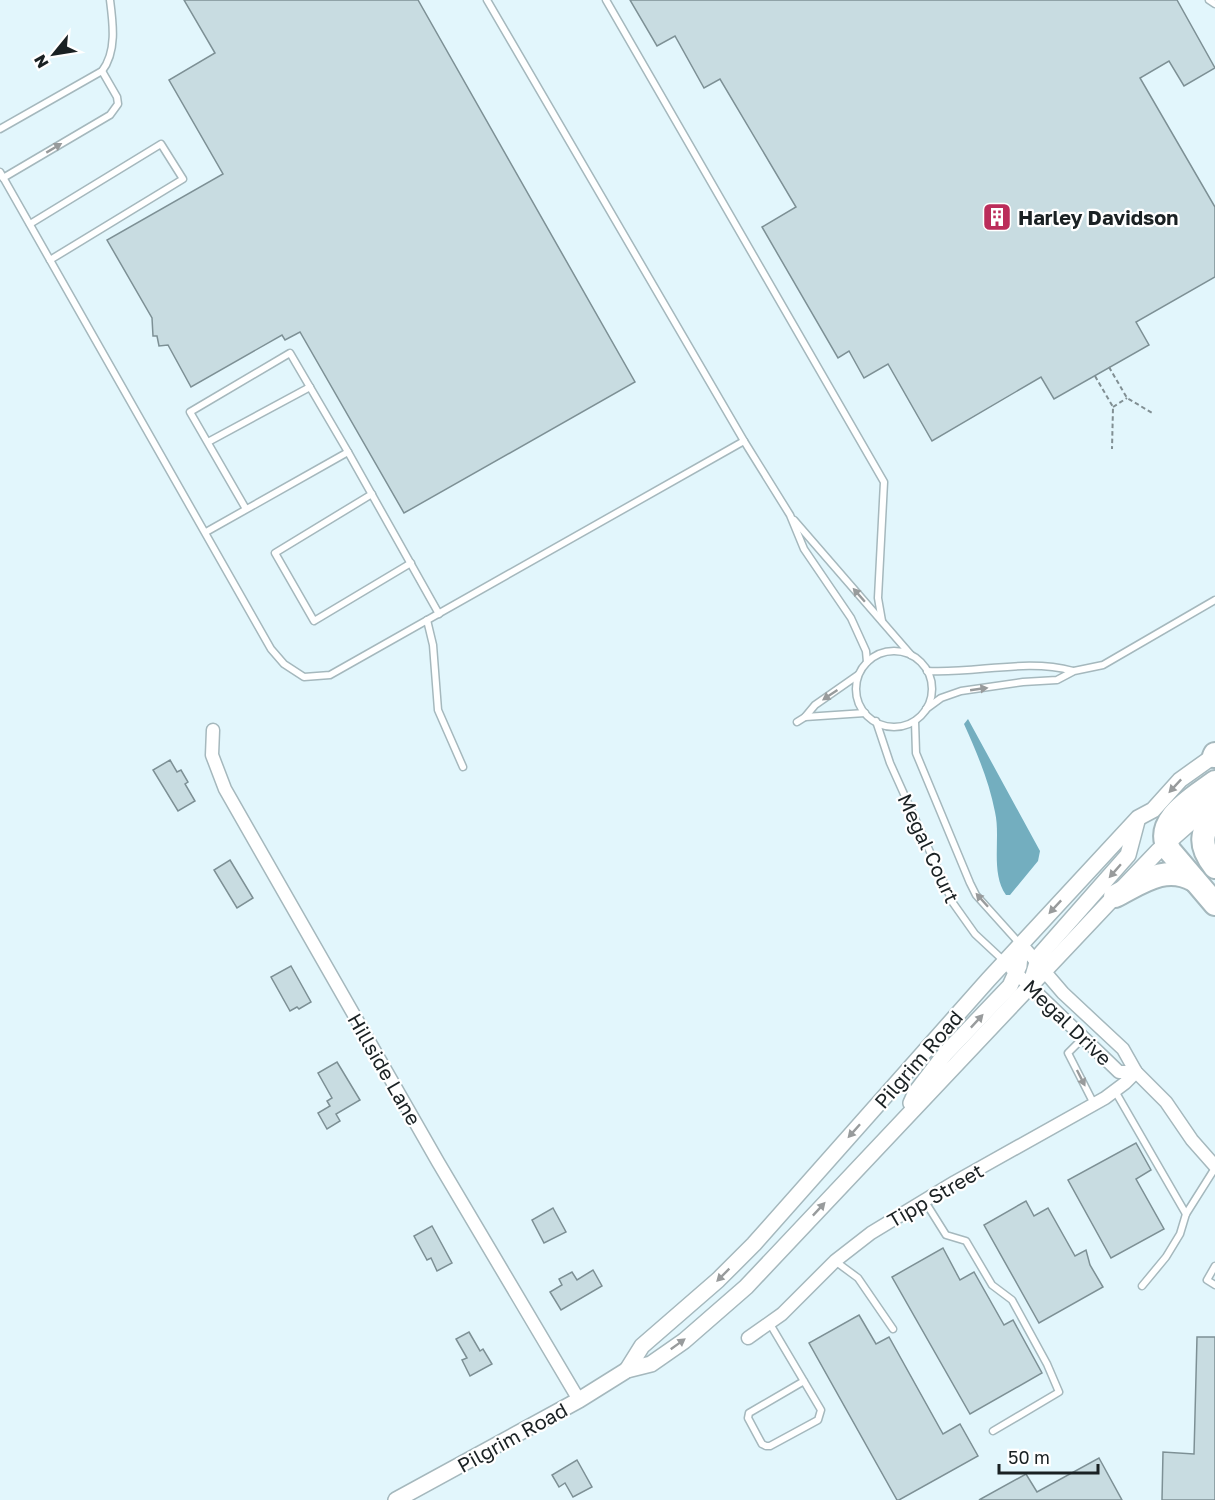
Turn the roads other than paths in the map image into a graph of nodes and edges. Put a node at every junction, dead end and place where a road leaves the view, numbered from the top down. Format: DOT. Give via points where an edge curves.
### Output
graph roads {
  1 [pos="110,0"];
  2 [pos="487,0"];
  3 [pos="606,0"];
  4 [pos="1209,0"];
  5 [pos="1215,4"];
  6 [pos="102,71"];
  7 [pos="0,129"];
  8 [pos="2,175"];
  9 [pos="30,224"];
  10 [pos="50,260"];
  11 [pos="310,387"];
  12 [pos="744,441"];
  13 [pos="208,442"];
  14 [pos="348,452"];
  15 [pos="372,494"];
  16 [pos="246,509"];
  17 [pos="790,515"];
  18 [pos="206,532"];
  19 [pos="411,563"];
  20 [pos="1215,600"];
  21 [pos="438,614"];
  22 [pos="427,620"];
  23 [pos="882,621"];
  24 [pos="911,655"];
  25 [pos="867,662"];
  26 [pos="1074,671"];
  27 [pos="927,672"];
  28 [pos="858,675"];
  29 [pos="926,709"];
  30 [pos="865,713"];
  31 [pos="805,717"];
  32 [pos="915,721"];
  33 [pos="796,722"];
  34 [pos="876,722"];
  35 [pos="213,730"];
  36 [pos="1215,755"];
  37 [pos="464,767"];
  38 [pos="1215,782"];
  39 [pos="1215,801"];
  40 [pos="1215,808"];
  41 [pos="1138,818"];
  42 [pos="1166,844"];
  43 [pos="1215,867"];
  44 [pos="1194,880"];
  45 [pos="1115,896"];
  46 [pos="1215,903"];
  47 [pos="1021,944"];
  48 [pos="1004,962"];
  49 [pos="1040,966"];
  50 [pos="1017,973"];
  51 [pos="1030,986"];
  52 [pos="1083,1038"];
  53 [pos="1136,1072"];
  54 [pos="1115,1091"];
  55 [pos="1094,1104"];
  56 [pos="906,1117"];
  57 [pos="1215,1167"];
  58 [pos="924,1200"];
  59 [pos="1186,1214"];
  60 [pos="835,1261"];
  61 [pos="1215,1266"];
  62 [pos="1215,1285"];
  63 [pos="1142,1286"];
  64 [pos="770,1324"];
  65 [pos="893,1329"];
  66 [pos="748,1338"];
  67 [pos="627,1371"];
  68 [pos="804,1381"];
  69 [pos="579,1400"];
  70 [pos="993,1431"];
  71 [pos="401,1499"];
  1 -- 6 [label="lane" via="112,46"];
  2 -- 12 [label="lane"];
  3 -- 23 [label="lane" via="884,482 878,598"];
  4 -- 5 [label="lane"];
  6 -- 7 [label="lane"];
  8 -- 6 [label="lane, one-way" via="110,115 118,104 117,97"];
  8 -- 9 [label="lane"];
  9 -- 10 [label="lane"];
  9 -- 10 [label="lane" via="161,144 183,179"];
  10 -- 18 [label="lane"];
  11 -- 13 [label="lane"];
  11 -- 13 [label="lane" via="290,353 190,412"];
  11 -- 14 [label="lane"];
  12 -- 17 [label="lane"];
  12 -- 21 [label="lane"];
  13 -- 16 [label="lane"];
  14 -- 15 [label="lane"];
  14 -- 16 [label="lane"];
  15 -- 19 [label="lane"];
  15 -- 19 [label="lane" via="275,553 314,621"];
  16 -- 18 [label="lane"];
  23 -- 17 [label="lane, one-way"];
  17 -- 25 [label="lane" via="804,549 851,618"];
  18 -- 22 [label="lane" via="270,649 304,677 330,675"];
  19 -- 21 [label="lane"];
  20 -- 26 [label="lane" via="1116,659"];
  21 -- 22 [label="lane"];
  22 -- 37 [label="lane" via="438,710"];
  23 -- 24 [label="lane"];
  24 -- 25 [label="lane" via="896,651 880,653"];
  24 -- 27 [label="lane"];
  25 -- 28 [label="lane"];
  26 -- 27 [label="lane" via="1055,666"];
  29 -- 26 [label="lane, one-way" via="961,691 1057,680"];
  27 -- 29 [label="lane" via="932,694"];
  28 -- 30 [label="lane" via="856,691"];
  28 -- 31 [label="lane, one-way" via="814,705"];
  29 -- 32 [label="lane"];
  30 -- 31 [label="lane"];
  30 -- 34 [label="lane"];
  31 -- 33 [label="lane"];
  32 -- 34 [label="lane" via="900,726"];
  47 -- 32 [label="lane, Megal Court, one-way" via="976,896 916,753"];
  34 -- 48 [label="lane, Megal Court" via="890,763 953,903 975,934"];
  35 -- 69 [label="street, Hillside Lane" via="212,755 225,789"];
  36 -- 41 [label="street, Pilgrim Road, one-way" via="1180,780 1153,810"];
  38 -- 42 [label="highway" via="1170,820 1164,830"];
  39 -- 42 [label="street"];
  40 -- 43 [label="highway" via="1202,839 1205,853"];
  41 -- 47 [label="street, Pilgrim Road, one-way"];
  41 -- 49 [label="street, one-way" via="1128,855 1054,938"];
  42 -- 44 [label="highway"];
  42 -- 45 [label="street"];
  44 -- 45 [label="highway" via="1178,873 1165,873"];
  44 -- 46 [label="highway"];
  45 -- 49 [label="street"];
  47 -- 48 [label="street, Pilgrim Road"];
  47 -- 49 [label="street, Megal Drive"];
  47 -- 50 [label="street"];
  48 -- 50 [label="street, Megal Drive"];
  48 -- 67 [label="street, Pilgrim Road, one-way" via="754,1244 642,1346"];
  49 -- 51 [label="street"];
  49 -- 53 [label="street, Megal Drive" via="1123,1049"];
  50 -- 51 [label="street, Megal Drive"];
  56 -- 50 [label="street, one-way" via="916,1092 945,1054 1010,986"];
  51 -- 52 [label="street, Megal Drive"];
  51 -- 56 [label="street, Pilgrim Road"];
  52 -- 53 [label="street, Megal Drive" via="1119,1072"];
  52 -- 55 [label="lane, one-way" via="1068,1053"];
  53 -- 54 [label="street, Tipp Street"];
  53 -- 57 [label="street, Megal Drive" via="1161,1097"];
  54 -- 55 [label="street, Tipp Street"];
  54 -- 59 [label="lane"];
  55 -- 58 [label="street, Tipp Street"];
  67 -- 56 [label="street, Pilgrim Road, one-way" via="660,1358 746,1287"];
  57 -- 59 [label="lane"];
  58 -- 60 [label="street, Tipp Street"];
  58 -- 70 [label="lane" via="946,1235 966,1241 992,1285 1012,1300 1059,1392"];
  59 -- 63 [label="lane" via="1166,1257"];
  60 -- 64 [label="street, Tipp Street"];
  60 -- 65 [label="lane" via="858,1278"];
  61 -- 62 [label="lane" via="1207,1280"];
  64 -- 66 [label="street, Tipp Street"];
  64 -- 68 [label="lane"];
  67 -- 69 [label="street, Pilgrim Road"];
  68 -- 68 [label="lane" via="821,1410 818,1420 766,1446 762,1444 749,1413"];
  69 -- 71 [label="street, Pilgrim Road"];
}
